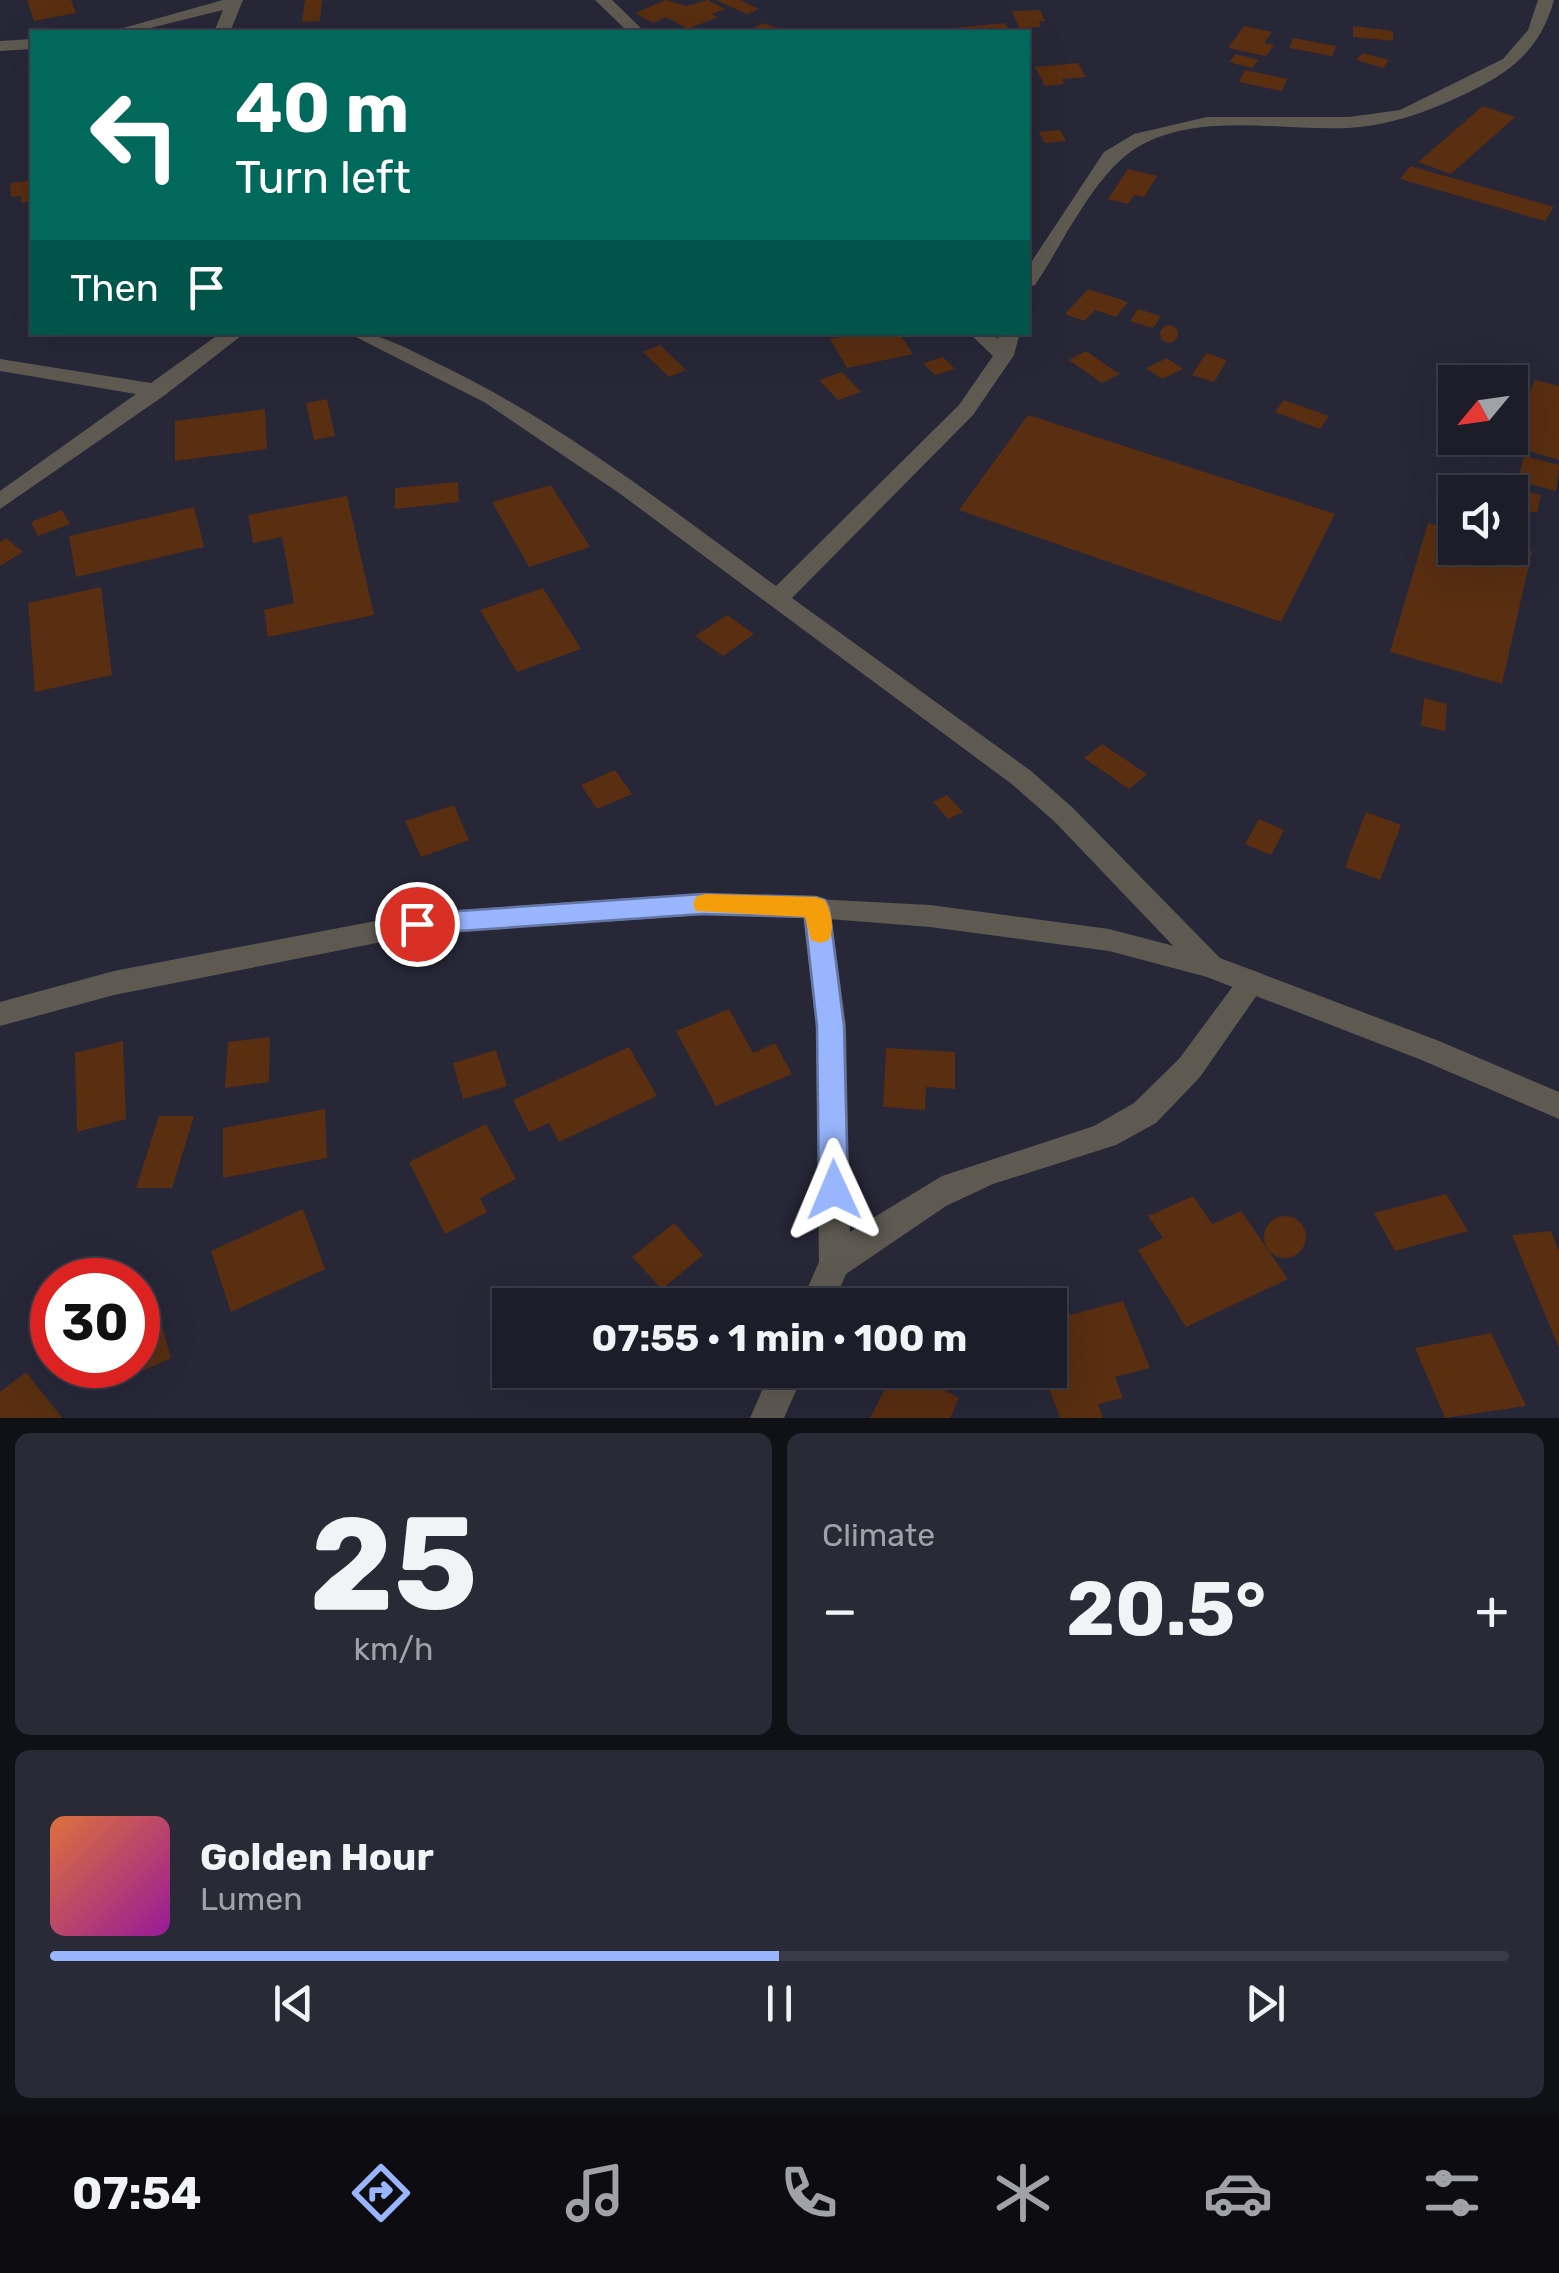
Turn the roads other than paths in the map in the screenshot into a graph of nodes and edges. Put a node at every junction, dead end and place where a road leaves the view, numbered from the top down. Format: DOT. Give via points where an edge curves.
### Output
graph roads {
  1 [pos="603,0"];
  2 [pos="1546,0"];
  3 [pos="235,1"];
  4 [pos="125,30"];
  5 [pos="223,30"];
  6 [pos="635,30"];
  7 [pos="30,44"];
  8 [pos="0,46"];
  9 [pos="1030,278"];
  10 [pos="232,335"];
  11 [pos="362,335"];
  12 [pos="1007,344"];
  13 [pos="0,365"];
  14 [pos="158,391"];
  15 [pos="0,502"];
  16 [pos="777,599"];
  17 [pos="816,907"];
  18 [pos="1210,966"];
  19 [pos="1252,982"];
  20 [pos="0,1014"];
  21 [pos="1559,1106"];
  22 [pos="834,1263"];
  23 [pos="823,1288"];
  24 [pos="780,1388"];
  25 [pos="767,1418"];
  1 -- 6 [label="street"];
  2 -- 9 [label="street" via="1535,36 1515,58 1407,114 1363,122 1204,122 1153,131 1124,146 1110,156"];
  3 -- 4 [label="street"];
  3 -- 5 [label="street"];
  7 -- 8 [label="street"];
  10 -- 14 [label="street"];
  11 -- 16 [label="street" via="490,397"];
  12 -- 16 [label="street" via="966,410"];
  13 -- 14 [label="street"];
  14 -- 15 [label="street"];
  16 -- 18 [label="street" via="1022,778"];
  17 -- 18 [label="street" via="1109,940"];
  17 -- 20 [label="street" via="702,904 417,924 114,983"];
  17 -- 22 [label="street" via="831,1026"];
  18 -- 19 [label="street"];
  19 -- 21 [label="street"];
  19 -- 22 [label="street" via="1176,1085 1142,1116 971,1178 896,1216"];
  22 -- 23 [label="street"];
  24 -- 25 [label="street"];
}
